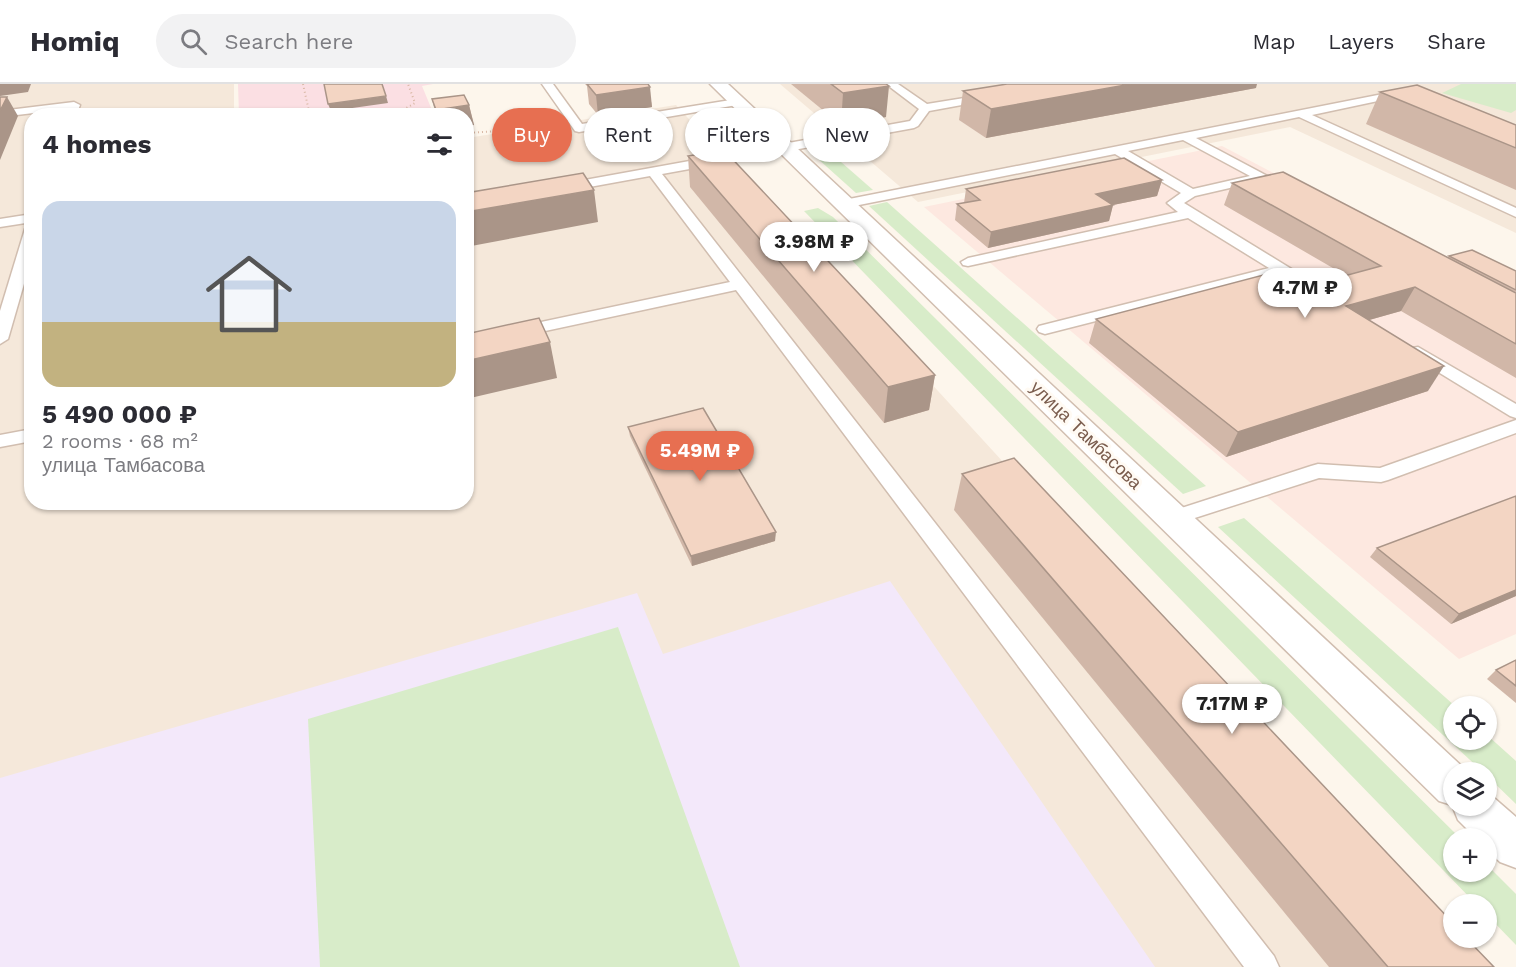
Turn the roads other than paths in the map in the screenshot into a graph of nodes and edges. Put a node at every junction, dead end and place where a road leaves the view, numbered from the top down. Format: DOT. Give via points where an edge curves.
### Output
graph roads {
  1 [pos="548,84"];
  2 [pos="891,84"];
  3 [pos="728,93"];
  4 [pos="1005,94"];
  5 [pos="1414,103"];
  6 [pos="49,108"];
  7 [pos="73,108"];
  8 [pos="744,108"];
  9 [pos="925,108"];
  10 [pos="24,111"];
  11 [pos="0,114"];
  12 [pos="1301,114"];
  13 [pos="1184,136"];
  14 [pos="791,146"];
  15 [pos="1117,150"];
  16 [pos="791,154"];
  17 [pos="706,162"];
  18 [pos="654,172"];
  19 [pos="1262,177"];
  20 [pos="544,191"];
  21 [pos="1191,193"];
  22 [pos="1302,199"];
  23 [pos="844,204"];
  24 [pos="1191,213"];
  25 [pos="1516,213"];
  26 [pos="24,219"];
  27 [pos="0,223"];
  28 [pos="24,248"];
  29 [pos="968,262"];
  30 [pos="1283,269"];
  31 [pos="24,284"];
  32 [pos="740,285"];
  33 [pos="8,287"];
  34 [pos="1322,293"];
  35 [pos="1045,329"];
  36 [pos="0,339"];
  37 [pos="474,341"];
  38 [pos="1407,345"];
  39 [pos="1516,412"];
  40 [pos="1516,426"];
  41 [pos="24,436"];
  42 [pos="0,441"];
  43 [pos="1173,518"];
  44 [pos="1443,776"];
  45 [pos="1483,816"];
  46 [pos="1516,847"];
  47 [pos="1263,967"];
  1 -- 3 [label="lane" via="579,128"];
  2 -- 9 [label="lane"];
  3 -- 8 [label="street, улица Тамбасова"];
  4 -- 9 [label="lane"];
  5 -- 12 [label="lane" via="1393,95"];
  6 -- 7 [label="lane" via="74,105"];
  9 -- 14 [label="lane" via="914,124"];
  10 -- 11 [label="lane"];
  12 -- 13 [label="lane"];
  12 -- 25 [label="lane"];
  13 -- 15 [label="lane"];
  13 -- 19 [label="lane"];
  15 -- 21 [label="lane"];
  15 -- 23 [label="lane"];
  16 -- 23 [label="street, улица Тамбасова"];
  17 -- 18 [label="lane"];
  18 -- 20 [label="lane"];
  18 -- 32 [label="lane"];
  19 -- 21 [label="lane"];
  19 -- 22 [label="lane"];
  21 -- 24 [label="lane" via="1174,203"];
  23 -- 43 [label="street, улица Тамбасова"];
  24 -- 29 [label="lane"];
  24 -- 30 [label="lane"];
  26 -- 27 [label="lane"];
  28 -- 33 [label="lane"];
  30 -- 34 [label="lane"];
  30 -- 35 [label="lane"];
  31 -- 33 [label="lane"];
  32 -- 37 [label="lane"];
  32 -- 47 [label="lane"];
  33 -- 36 [label="lane"];
  38 -- 39 [label="lane"];
  40 -- 43 [label="lane" via="1381,475 1318,471"];
  41 -- 42 [label="lane"];
  43 -- 44 [label="street, улица Тамбасова"];
  45 -- 46 [label="street"];
}
